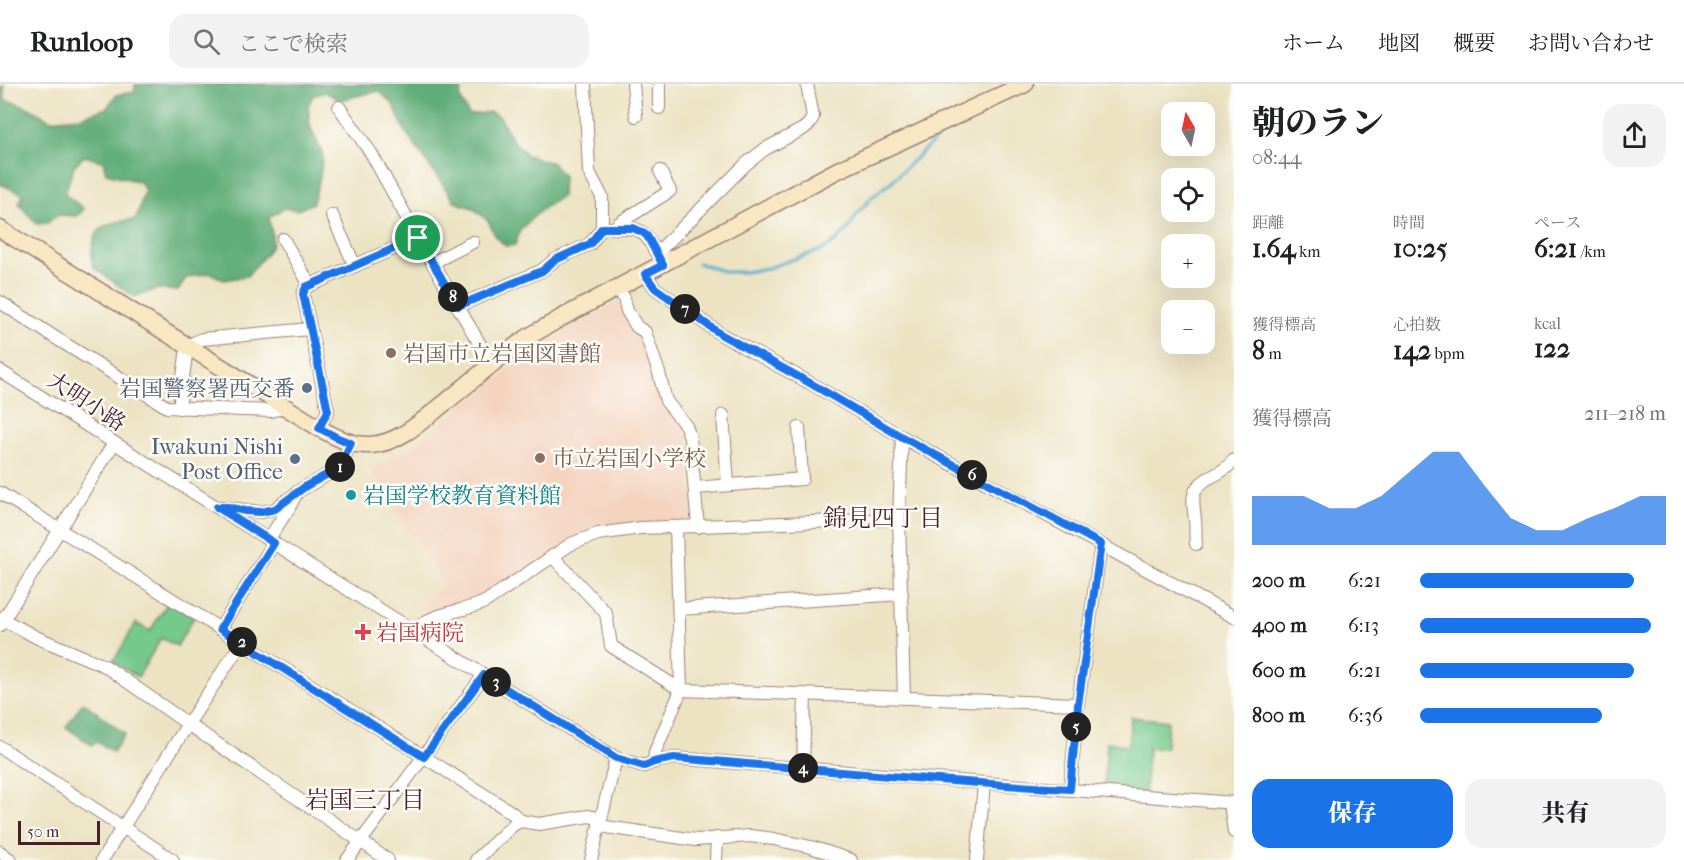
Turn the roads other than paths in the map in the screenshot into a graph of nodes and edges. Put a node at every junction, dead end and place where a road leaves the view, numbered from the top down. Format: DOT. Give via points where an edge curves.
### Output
graph roads {
  1 [pos="585,84"];
  2 [pos="633,84"];
  3 [pos="659,84"];
  4 [pos="807,84"];
  5 [pos="990,84"];
  6 [pos="1025,84"];
  7 [pos="983,103"];
  8 [pos="339,107"];
  9 [pos="659,108"];
  10 [pos="636,116"];
  11 [pos="660,171"];
  12 [pos="332,215"];
  13 [pos="602,228"];
  14 [pos="615,228"];
  15 [pos="3,236"];
  16 [pos="418,238"];
  17 [pos="283,239"];
  18 [pos="473,242"];
  19 [pos="661,261"];
  20 [pos="432,263"];
  21 [pos="355,266"];
  22 [pos="645,274"];
  23 [pos="310,285"];
  24 [pos="618,288"];
  25 [pos="0,302"];
  26 [pos="458,306"];
  27 [pos="309,329"];
  28 [pos="189,345"];
  29 [pos="492,365"];
  30 [pos="0,371"];
  31 [pos="283,405"];
  32 [pos="179,408"];
  33 [pos="723,415"];
  34 [pos="319,428"];
  35 [pos="799,428"];
  36 [pos="902,437"];
  37 [pos="114,443"];
  38 [pos="351,443"];
  39 [pos="1234,460"];
  40 [pos="728,485"];
  41 [pos="695,488"];
  42 [pos="297,492"];
  43 [pos="0,493"];
  44 [pos="217,507"];
  45 [pos="899,519"];
  46 [pos="676,527"];
  47 [pos="698,527"];
  48 [pos="60,530"];
  49 [pos="271,542"];
  50 [pos="1101,544"];
  51 [pos="1196,544"];
  52 [pos="552,556"];
  53 [pos="902,594"];
  54 [pos="679,609"];
  55 [pos="1234,617"];
  56 [pos="1,621"];
  57 [pos="220,629"];
  58 [pos="415,630"];
  59 [pos="242,642"];
  60 [pos="484,675"];
  61 [pos="681,690"];
  62 [pos="805,694"];
  63 [pos="904,698"];
  64 [pos="1078,705"];
  65 [pos="188,724"];
  66 [pos="0,747"];
  67 [pos="424,757"];
  68 [pos="616,758"];
  69 [pos="654,762"];
  70 [pos="803,768"];
  71 [pos="984,784"];
  72 [pos="1070,789"];
  73 [pos="1232,803"];
  74 [pos="520,821"];
  75 [pos="600,823"];
  76 [pos="123,827"];
  77 [pos="1234,832"];
  78 [pos="717,838"];
  79 [pos="361,841"];
  80 [pos="0,852"];
  81 [pos="11,860"];
  82 [pos="102,860"];
  83 [pos="173,860"];
  84 [pos="347,860"];
  85 [pos="388,860"];
  86 [pos="476,860"];
  87 [pos="591,860"];
  88 [pos="716,860"];
  89 [pos="851,860"];
  90 [pos="977,860"];
  1 -- 13 [label="street" via="589,172 602,197"];
  2 -- 10 [label="street"];
  3 -- 9 [label="street"];
  4 -- 19 [label="street" via="813,117 809,124 746,164 663,247"];
  5 -- 7 [label="street" via="990,93"];
  6 -- 7 [label="street"];
  7 -- 19 [label="street" via="836,171"];
  8 -- 16 [label="street" via="371,153"];
  11 -- 14 [label="street" via="670,191"];
  12 -- 21 [label="street"];
  13 -- 14 [label="street"];
  13 -- 26 [label="street" via="590,244 555,260 542,271"];
  14 -- 19 [label="street" via="642,232"];
  15 -- 28 [label="street"];
  16 -- 20 [label="street"];
  16 -- 21 [label="street"];
  17 -- 23 [label="street"];
  18 -- 20 [label="street"];
  19 -- 22 [label="street"];
  20 -- 26 [label="street"];
  21 -- 23 [label="street"];
  22 -- 24 [label="street"];
  22 -- 36 [label="street" via="655,288 722,335"];
  23 -- 27 [label="street" via="303,294"];
  24 -- 29 [label="street" via="522,340"];
  24 -- 41 [label="street" via="627,311 645,332 666,401 686,426"];
  25 -- 32 [label="street" via="167,407"];
  26 -- 29 [label="street"];
  27 -- 28 [label="street" via="202,339"];
  27 -- 34 [label="street" via="328,411"];
  28 -- 31 [label="street"];
  28 -- 32 [label="street"];
  29 -- 38 [label="street" via="401,435 384,443"];
  30 -- 37 [label="street, 大明小路"];
  31 -- 32 [label="street" via="271,411"];
  31 -- 34 [label="street"];
  33 -- 40 [label="street"];
  34 -- 38 [label="street"];
  35 -- 40 [label="street" via="802,479"];
  36 -- 45 [label="street"];
  36 -- 50 [label="street"];
  37 -- 44 [label="street, 大明小路"];
  37 -- 48 [label="street"];
  38 -- 42 [label="street" via="339,468"];
  39 -- 51 [label="street" via="1198,485 1193,494"];
  40 -- 41 [label="street"];
  41 -- 47 [label="street"];
  42 -- 44 [label="street" via="275,509 261,512"];
  42 -- 49 [label="street"];
  43 -- 48 [label="street"];
  44 -- 49 [label="street, 大明小路"];
  45 -- 47 [label="street"];
  45 -- 53 [label="street"];
  46 -- 47 [label="street"];
  46 -- 52 [label="street" via="598,534"];
  46 -- 54 [label="street"];
  48 -- 56 [label="street"];
  48 -- 57 [label="street"];
  49 -- 57 [label="street"];
  49 -- 58 [label="street, 大明小路"];
  50 -- 55 [label="street"];
  50 -- 64 [label="street"];
  52 -- 58 [label="street" via="485,602 441,614"];
  52 -- 61 [label="street" via="606,614 611,646"];
  53 -- 54 [label="street"];
  53 -- 63 [label="street"];
  54 -- 61 [label="street"];
  56 -- 65 [label="street" via="105,666"];
  57 -- 59 [label="street"];
  58 -- 60 [label="street, 大明小路"];
  59 -- 65 [label="street"];
  59 -- 67 [label="street"];
  60 -- 67 [label="street"];
  60 -- 68 [label="street, 大明小路"];
  61 -- 62 [label="street"];
  61 -- 69 [label="street"];
  62 -- 63 [label="street"];
  62 -- 70 [label="street"];
  63 -- 64 [label="street"];
  64 -- 72 [label="street"];
  65 -- 76 [label="street"];
  65 -- 79 [label="street"];
  66 -- 76 [label="street"];
  67 -- 74 [label="street"];
  67 -- 79 [label="street"];
  68 -- 69 [label="street, 大明小路" via="644,766"];
  68 -- 75 [label="street"];
  69 -- 70 [label="street, 大明小路" via="674,758"];
  70 -- 71 [label="street, 大明小路"];
  71 -- 72 [label="street, 大明小路"];
  71 -- 90 [label="street"];
  72 -- 73 [label="street, 大明小路"];
  73 -- 77 [label="street"];
  74 -- 75 [label="street" via="539,824 589,816"];
  74 -- 86 [label="street"];
  75 -- 78 [label="street" via="696,840"];
  75 -- 87 [label="street"];
  76 -- 82 [label="street"];
  76 -- 83 [label="street"];
  78 -- 88 [label="street"];
  78 -- 89 [label="street" via="774,839"];
  79 -- 84 [label="street"];
  79 -- 85 [label="street"];
  80 -- 81 [label="street"];
}
